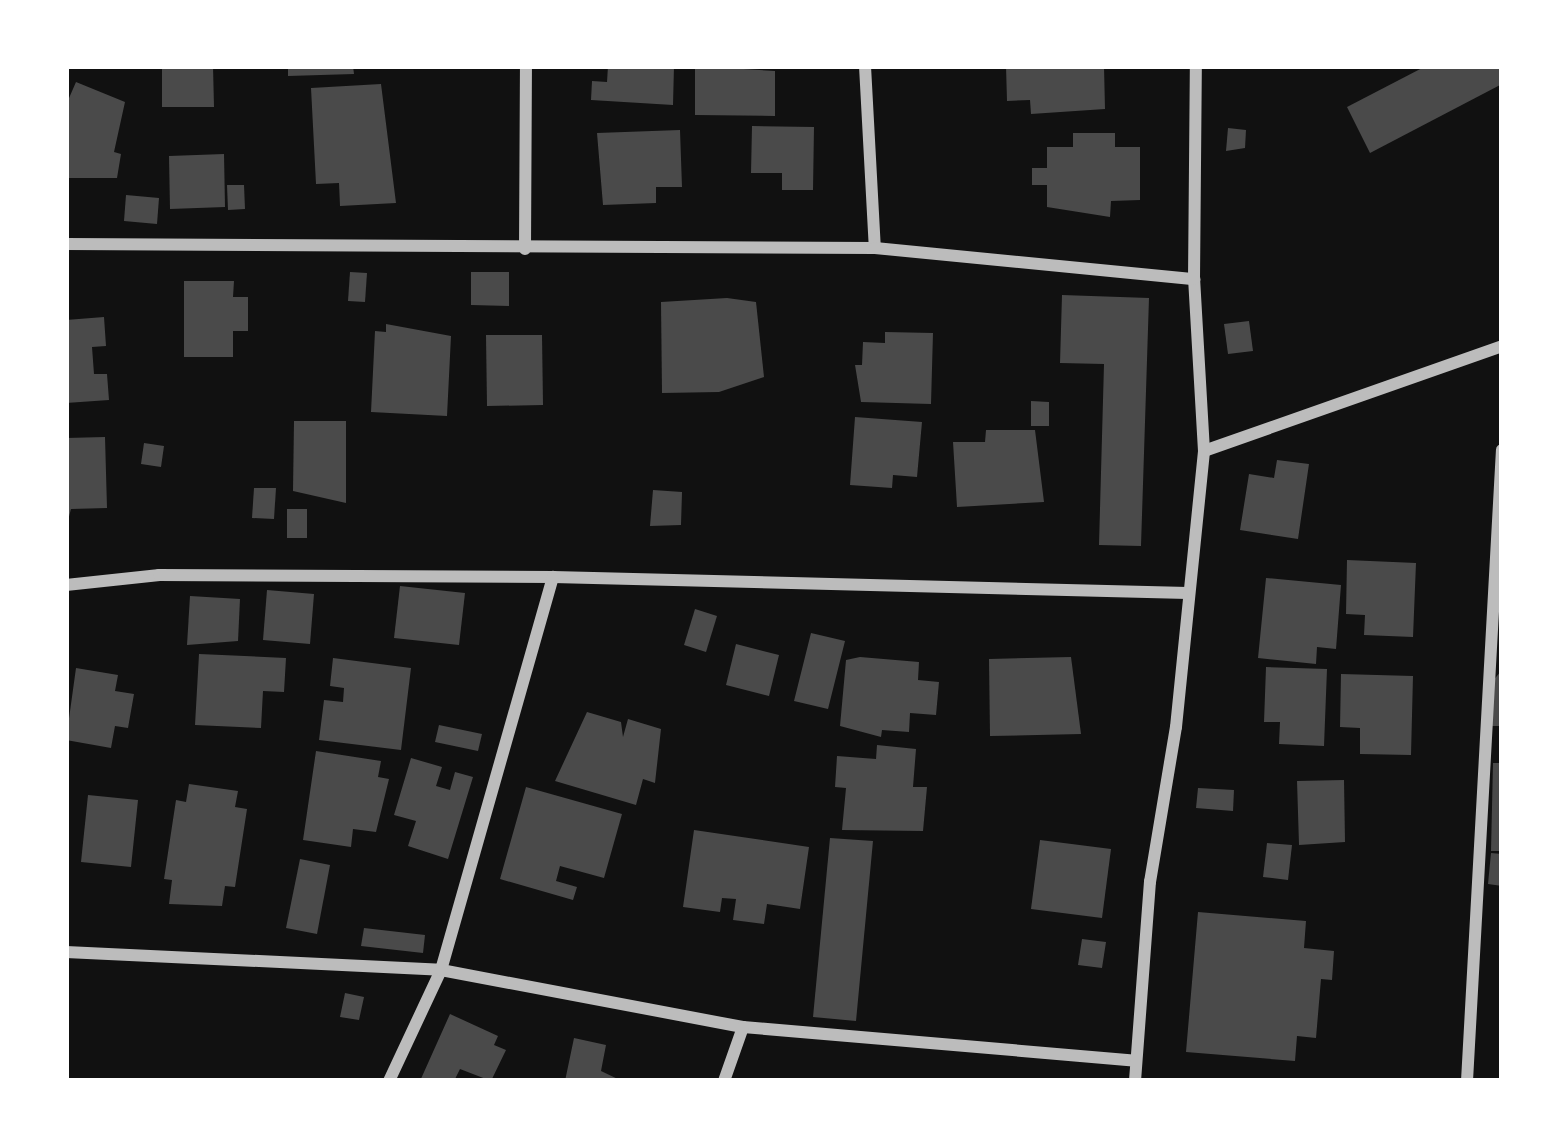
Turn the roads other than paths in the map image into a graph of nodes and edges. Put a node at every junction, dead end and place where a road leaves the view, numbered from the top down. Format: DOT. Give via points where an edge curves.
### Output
graph roads {
  1 [pos="526,66"];
  2 [pos="866,66"];
  3 [pos="1196,66"];
  4 [pos="66,244"];
  5 [pos="875,248"];
  6 [pos="525,249"];
  7 [pos="1194,279"];
  8 [pos="1502,346"];
  9 [pos="1204,451"];
  10 [pos="1502,451"];
  11 [pos="553,577"];
  12 [pos="66,585"];
  13 [pos="1188,593"];
  14 [pos="66,952"];
  15 [pos="441,970"];
  16 [pos="743,1027"];
  17 [pos="1136,1061"];
  18 [pos="389,1081"];
  19 [pos="724,1081"];
  20 [pos="1135,1081"];
  21 [pos="1467,1081"];
  1 -- 6 [label="street"];
  2 -- 5 [label="street"];
  3 -- 7 [label="street"];
  4 -- 6 [label="street"];
  5 -- 6 [label="street"];
  5 -- 7 [label="street"];
  7 -- 9 [label="street"];
  8 -- 9 [label="street"];
  9 -- 13 [label="street"];
  10 -- 21 [label="street"];
  11 -- 12 [label="street" via="159,575"];
  11 -- 13 [label="street"];
  11 -- 15 [label="street"];
  13 -- 17 [label="street"];
  14 -- 15 [label="street"];
  15 -- 16 [label="street"];
  15 -- 18 [label="street"];
  16 -- 17 [label="street"];
  16 -- 19 [label="street"];
  17 -- 20 [label="street"];
}
